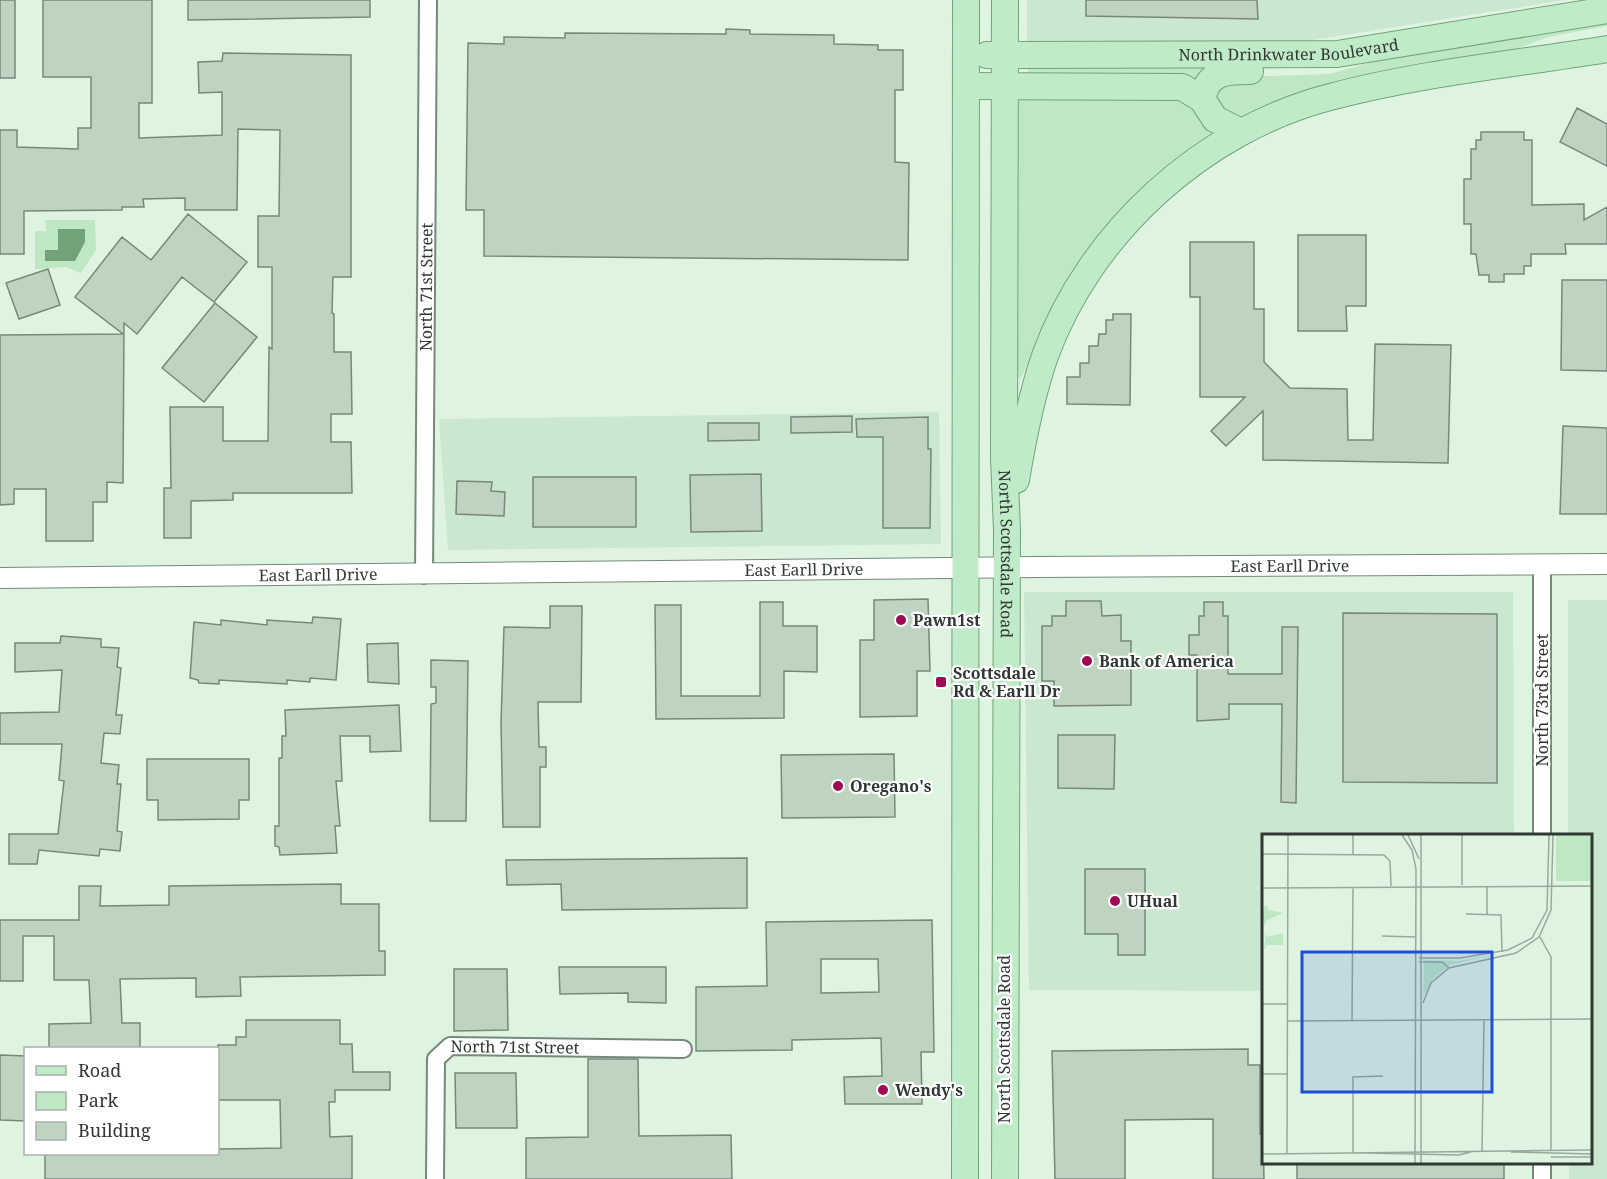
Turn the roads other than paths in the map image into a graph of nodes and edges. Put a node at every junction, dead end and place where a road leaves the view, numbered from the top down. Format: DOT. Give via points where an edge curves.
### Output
graph roads {
  1 [pos="428,0"];
  2 [pos="966,0"];
  3 [pos="1005,0"];
  4 [pos="1607,10"];
  5 [pos="1600,50"];
  6 [pos="1353,51"];
  7 [pos="966,55"];
  8 [pos="1004,55"];
  9 [pos="966,86"];
  10 [pos="1004,86"];
  11 [pos="1203,99"];
  12 [pos="1241,132"];
  13 [pos="1007,530"];
  14 [pos="1607,564"];
  15 [pos="1542,565"];
  16 [pos="967,567"];
  17 [pos="1007,567"];
  18 [pos="424,575"];
  19 [pos="0,578"];
  20 [pos="1542,834"];
  21 [pos="683,1048"];
  22 [pos="435,1179"];
  23 [pos="965,1179"];
  24 [pos="1005,1179"];
  1 -- 18 [label="street, North 71st Street"];
  2 -- 7 [label="main road"];
  3 -- 8 [label="main road, North Scottsdale Road"];
  4 -- 6 [label="main road, North Drinkwater Boulevard"];
  5 -- 12 [label="main road" via="1328,97"];
  6 -- 8 [label="main road, North Drinkwater Boulevard" via="1284,56"];
  6 -- 11 [label="main road" via="1286,71 1221,72 1208,82"];
  7 -- 8 [label="main road, North Drinkwater Boulevard"];
  7 -- 9 [label="main road"];
  8 -- 10 [label="main road, North Scottsdale Road"];
  9 -- 10 [label="main road"];
  9 -- 16 [label="main road"];
  10 -- 11 [label="main road" via="1176,86 1188,88"];
  10 -- 13 [label="main road, North Scottsdale Road"];
  11 -- 12 [label="main road" via="1215,118"];
  12 -- 13 [label="main road" via="1184,170 1135,213 1075,294 1046,355 1031,402"];
  13 -- 17 [label="main road, North Scottsdale Road"];
  14 -- 15 [label="street, East Earll Drive"];
  15 -- 17 [label="street, East Earll Drive"];
  15 -- 20 [label="street, North 73rd Street"];
  16 -- 17 [label="street, East Earll Drive"];
  16 -- 18 [label="street, East Earll Drive"];
  16 -- 23 [label="main road"];
  17 -- 24 [label="main road, North Scottsdale Road"];
  18 -- 19 [label="street, East Earll Drive"];
  21 -- 22 [label="street, North 71st Street" via="450,1046 436,1059"];
}
